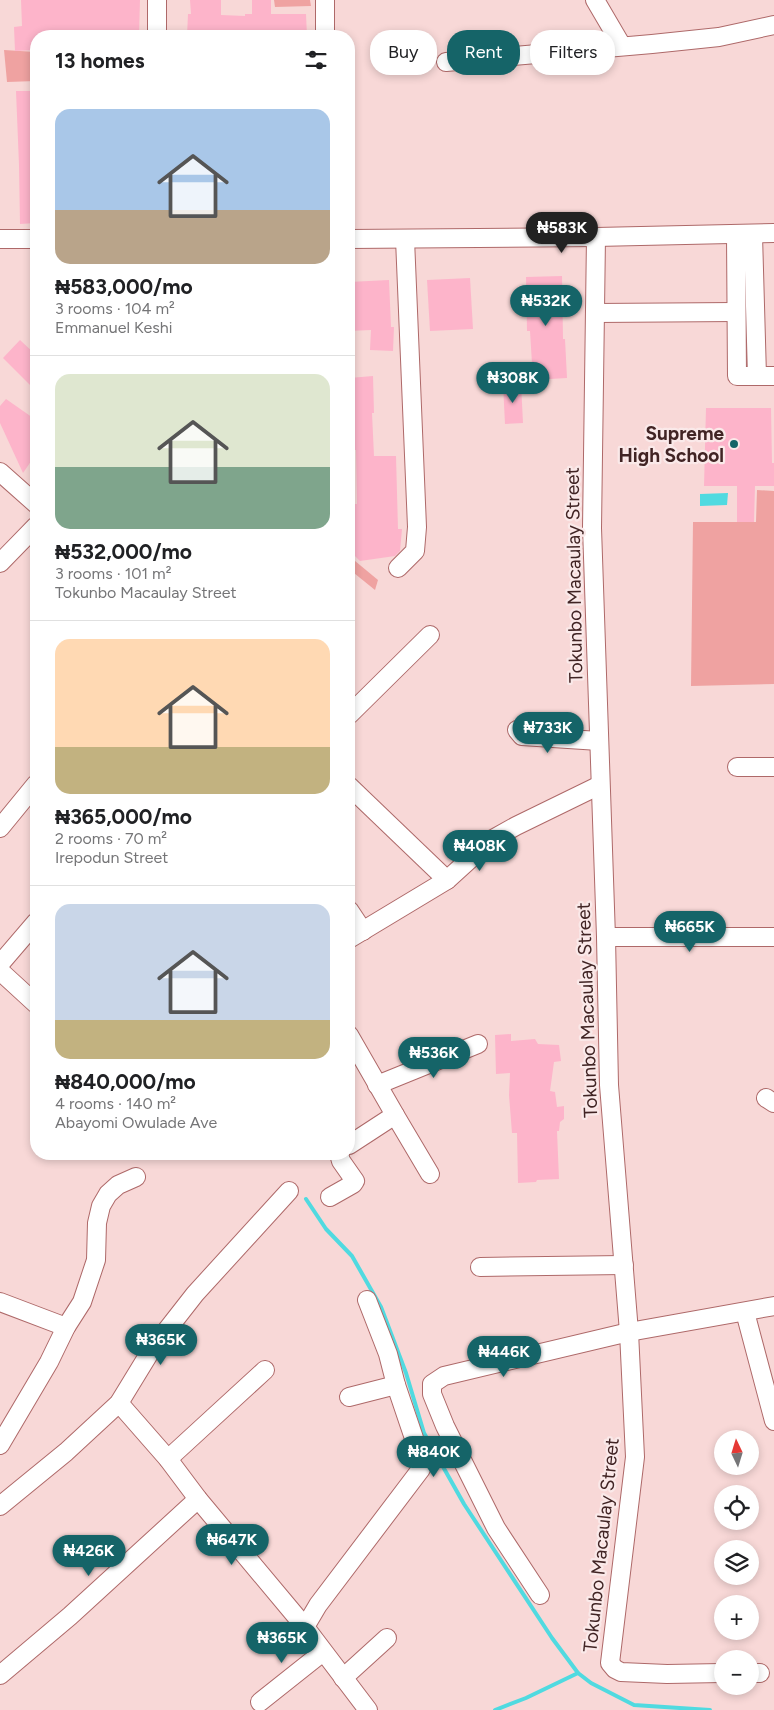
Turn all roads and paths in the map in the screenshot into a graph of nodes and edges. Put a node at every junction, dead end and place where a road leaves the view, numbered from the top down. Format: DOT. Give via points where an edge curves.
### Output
graph roads {
  1 [pos="157,0"];
  2 [pos="325,0"];
  3 [pos="594,0"];
  4 [pos="774,25"];
  5 [pos="157,30"];
  6 [pos="325,30"];
  7 [pos="622,46"];
  8 [pos="446,62"];
  9 [pos="774,233"];
  10 [pos="745,235"];
  11 [pos="596,237"];
  12 [pos="0,239"];
  13 [pos="30,239"];
  14 [pos="355,239"];
  15 [pos="405,239"];
  16 [pos="736,312"];
  17 [pos="596,313"];
  18 [pos="765,376"];
  19 [pos="0,472"];
  20 [pos="30,499"];
  21 [pos="30,532"];
  22 [pos="0,563"];
  23 [pos="398,568"];
  24 [pos="430,635"];
  25 [pos="355,709"];
  26 [pos="517,730"];
  27 [pos="599,740"];
  28 [pos="737,767"];
  29 [pos="774,768"];
  30 [pos="600,785"];
  31 [pos="30,791"];
  32 [pos="355,792"];
  33 [pos="0,828"];
  34 [pos="447,880"];
  35 [pos="30,929"];
  36 [pos="356,935"];
  37 [pos="606,937"];
  38 [pos="774,937"];
  39 [pos="0,964"];
  40 [pos="0,971"];
  41 [pos="30,998"];
  42 [pos="478,1044"];
  43 [pos="355,1046"];
  44 [pos="377,1085"];
  45 [pos="395,1115"];
  46 [pos="355,1141"];
  47 [pos="341,1160"];
  48 [pos="430,1174"];
  49 [pos="136,1177"];
  50 [pos="289,1191"];
  51 [pos="330,1197"];
  52 [pos="624,1265"];
  53 [pos="480,1267"];
  54 [pos="367,1300"];
  55 [pos="0,1302"];
  56 [pos="774,1306"];
  57 [pos="744,1312"];
  58 [pos="66,1327"];
  59 [pos="629,1332"];
  60 [pos="265,1370"];
  61 [pos="396,1385"];
  62 [pos="350,1397"];
  63 [pos="119,1404"];
  64 [pos="774,1421"];
  65 [pos="0,1446"];
  66 [pos="168,1459"];
  67 [pos="4,1496"];
  68 [pos="198,1499"];
  69 [pos="540,1595"];
  70 [pos="305,1627"];
  71 [pos="387,1638"];
  72 [pos="323,1652"];
  73 [pos="714,1673"];
  74 [pos="0,1675"];
  75 [pos="343,1678"];
  76 [pos="260,1702"];
  77 [pos="368,1710"];
  1 -- 5 [label="street"];
  2 -- 6 [label="street"];
  3 -- 7 [label="street"];
  4 -- 7 [label="street" via="719,37"];
  7 -- 8 [label="street"];
  9 -- 10 [label="street"];
  10 -- 11 [label="street"];
  10 -- 16 [label="street"];
  10 -- 18 [label="street"];
  11 -- 15 [label="street"];
  11 -- 17 [label="street, Tokunbo Macaulay Street"];
  12 -- 13 [label="street"];
  14 -- 15 [label="street"];
  15 -- 23 [label="street" via="417,527 415,551"];
  16 -- 17 [label="street"];
  16 -- 18 [label="street" via="736,376"];
  17 -- 27 [label="street, Tokunbo Macaulay Street" via="592,528"];
  19 -- 20 [label="street"];
  21 -- 22 [label="street"];
  24 -- 25 [label="street"];
  26 -- 27 [label="street" via="522,736"];
  27 -- 30 [label="street, Tokunbo Macaulay Street"];
  28 -- 29 [label="street"];
  30 -- 34 [label="street" via="492,840"];
  30 -- 37 [label="street, Tokunbo Macaulay Street"];
  31 -- 33 [label="street"];
  32 -- 34 [label="street"];
  34 -- 36 [label="street"];
  35 -- 39 [label="street"];
  37 -- 38 [label="street"];
  37 -- 52 [label="street, Tokunbo Macaulay Street" via="609,1085"];
  40 -- 41 [label="street"];
  42 -- 44 [label="street"];
  43 -- 44 [label="street"];
  44 -- 45 [label="street"];
  45 -- 46 [label="street"];
  45 -- 48 [label="street"];
  47 -- 51 [label="street" via="355,1181"];
  49 -- 58 [label="street" via="118,1185 100,1206 96,1260 82,1302"];
  50 -- 63 [label="street" via="195,1294 152,1349"];
  52 -- 53 [label="street"];
  52 -- 59 [label="street, Tokunbo Macaulay Street"];
  54 -- 61 [label="street"];
  55 -- 58 [label="street"];
  56 -- 57 [label="street"];
  57 -- 59 [label="street"];
  57 -- 64 [label="street"];
  58 -- 65 [label="street"];
  59 -- 69 [label="street" via="444,1376 432,1384 432,1394 445,1426 496,1528"];
  59 -- 73 [label="street, Tokunbo Macaulay Street" via="635,1457 610,1663 621,1672"];
  60 -- 66 [label="street"];
  61 -- 62 [label="street"];
  61 -- 70 [label="street" via="420,1456 421,1469 318,1605"];
  63 -- 66 [label="street"];
  63 -- 67 [label="street" via="66,1452"];
  66 -- 68 [label="street"];
  68 -- 70 [label="street"];
  68 -- 74 [label="street"];
  70 -- 72 [label="street"];
  71 -- 75 [label="street"];
  72 -- 75 [label="street"];
  72 -- 76 [label="street"];
  75 -- 77 [label="street"];
}
